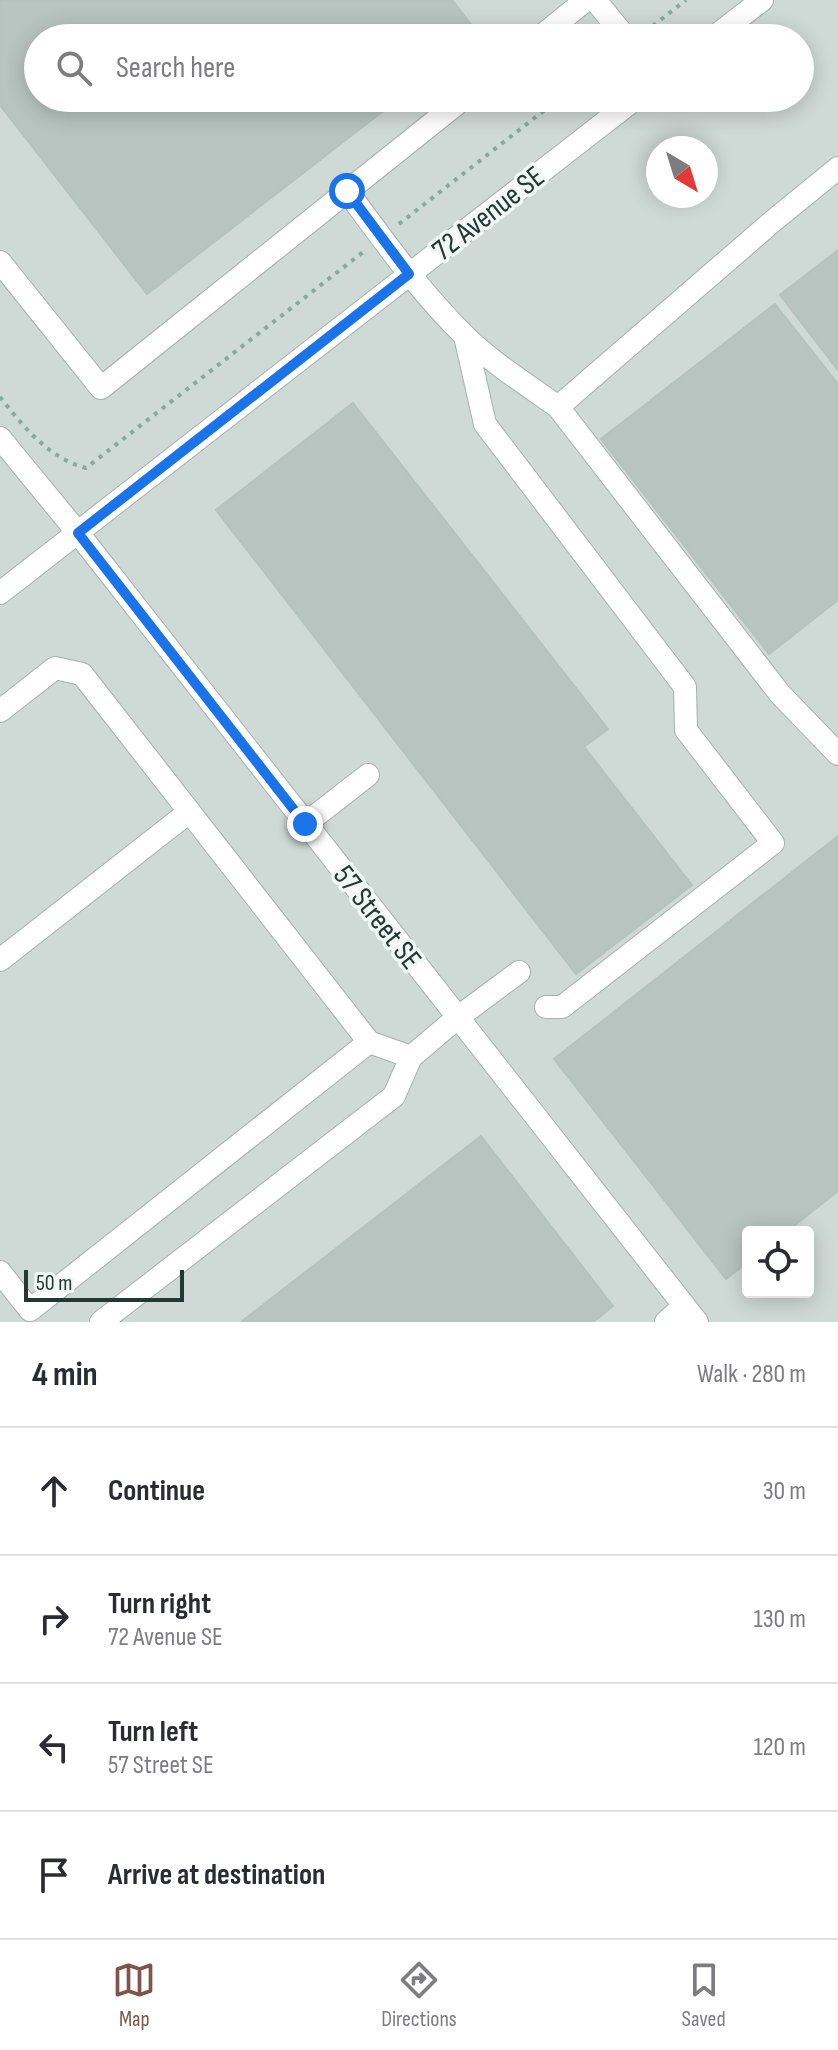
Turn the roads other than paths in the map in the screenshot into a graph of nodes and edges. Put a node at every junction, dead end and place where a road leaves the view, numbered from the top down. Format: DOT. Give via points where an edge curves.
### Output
graph roads {
  1 [pos="586,0"];
  2 [pos="595,0"];
  3 [pos="762,0"];
  4 [pos="556,24"];
  5 [pos="615,24"];
  6 [pos="731,24"];
  7 [pos="446,112"];
  8 [pos="618,112"];
  9 [pos="838,168"];
  10 [pos="347,191"];
  11 [pos="0,262"];
  12 [pos="409,274"];
  13 [pos="465,336"];
  14 [pos="558,407"];
  15 [pos="0,438"];
  16 [pos="78,533"];
  17 [pos="0,593"];
  18 [pos="0,711"];
  19 [pos="838,754"];
  20 [pos="368,775"];
  21 [pos="189,812"];
  22 [pos="305,824"];
  23 [pos="0,960"];
  24 [pos="519,972"];
  25 [pos="546,1007"];
  26 [pos="457,1018"];
  27 [pos="369,1042"];
  28 [pos="411,1057"];
  29 [pos="0,1272"];
  30 [pos="690,1314"];
  31 [pos="101,1322"];
  32 [pos="666,1322"];
  1 -- 4 [label="street"];
  2 -- 5 [label="street"];
  3 -- 6 [label="street"];
  7 -- 10 [label="street"];
  8 -- 12 [label="street, 72 Avenue SE"];
  9 -- 14 [label="street"];
  10 -- 11 [label="street" via="101,388"];
  10 -- 12 [label="street"];
  12 -- 13 [label="street"];
  12 -- 16 [label="street, 72 Avenue SE"];
  13 -- 14 [label="street"];
  13 -- 25 [label="street" via="485,424 685,687 686,730 773,843 562,1007"];
  14 -- 19 [label="street" via="780,694"];
  15 -- 16 [label="street, 57 Street SE"];
  16 -- 17 [label="street, 72 Avenue SE"];
  16 -- 22 [label="street, 57 Street SE"];
  18 -- 21 [label="street" via="55,668 82,674"];
  20 -- 22 [label="street"];
  21 -- 23 [label="street"];
  21 -- 27 [label="street"];
  22 -- 26 [label="street, 57 Street SE"];
  24 -- 26 [label="street"];
  26 -- 28 [label="street"];
  26 -- 30 [label="street, 57 Street SE"];
  27 -- 28 [label="street"];
  27 -- 29 [label="street" via="30,1310"];
  28 -- 31 [label="street" via="394,1096"];
  30 -- 32 [label="street"];
}
